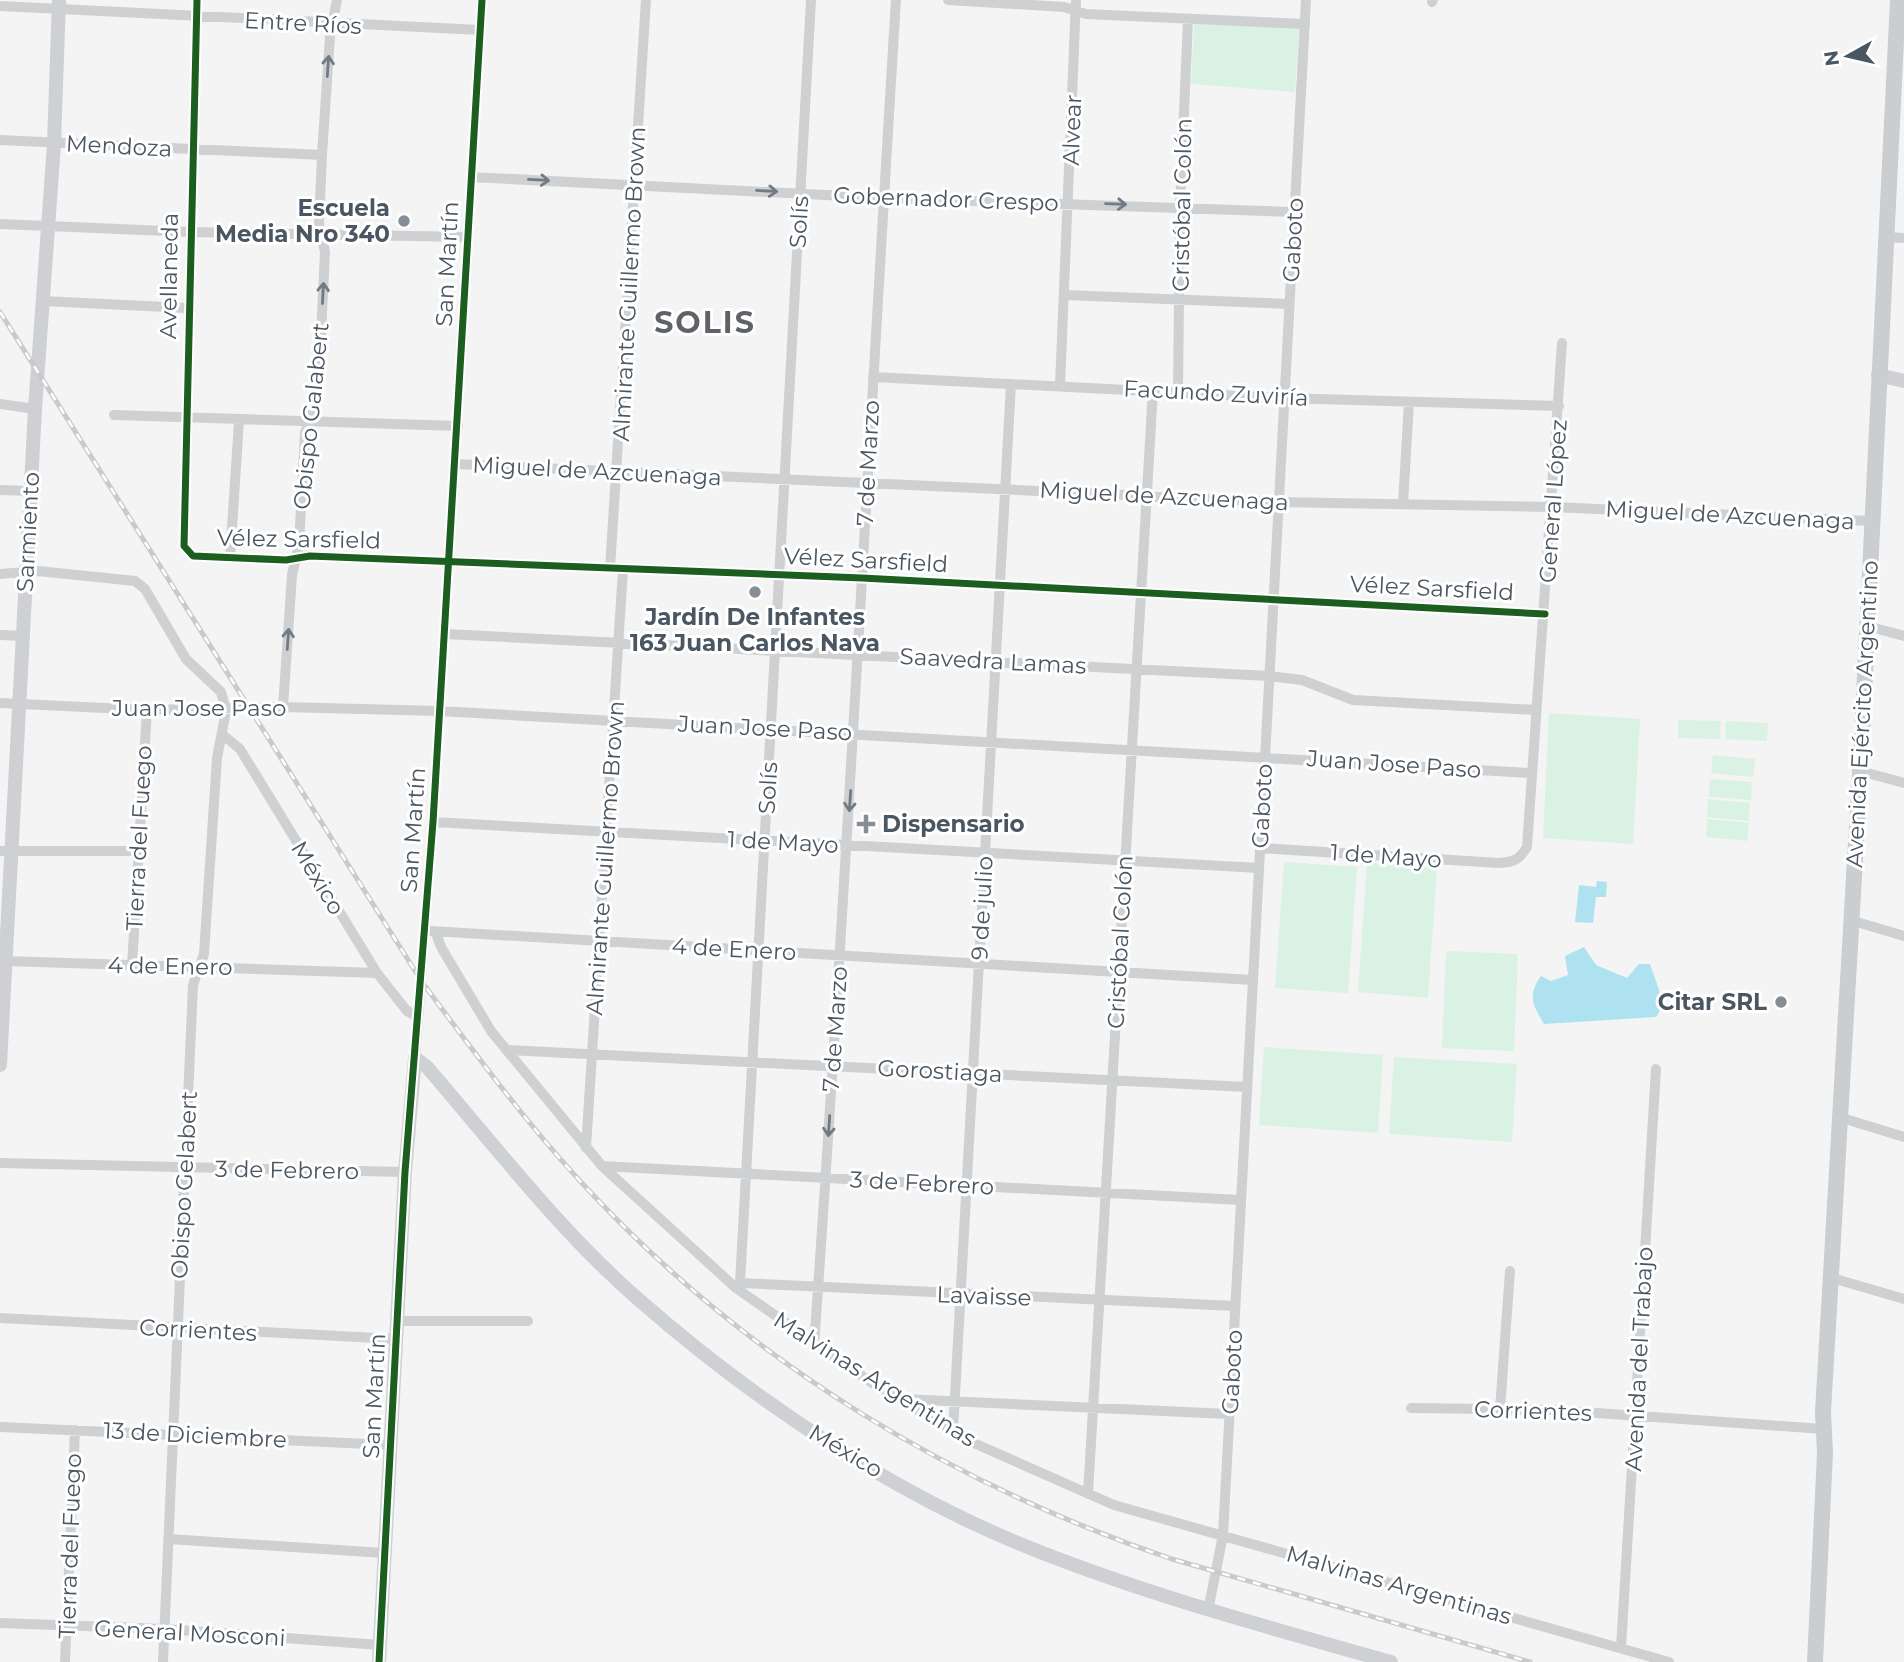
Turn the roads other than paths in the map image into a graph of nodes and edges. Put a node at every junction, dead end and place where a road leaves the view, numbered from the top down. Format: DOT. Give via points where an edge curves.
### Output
graph roads {
  1 [pos="197,0"];
  2 [pos="337,0"];
  3 [pos="482,0"];
  4 [pos="646,0"];
  5 [pos="811,0"];
  6 [pos="896,0"];
  7 [pos="948,0"];
  8 [pos="1306,0"];
  9 [pos="1898,0"];
  10 [pos="59,5"];
  11 [pos="1076,5"];
  12 [pos="0,6"];
  13 [pos="196,18"];
  14 [pos="1188,19"];
  15 [pos="1304,24"];
  16 [pos="333,25"];
  17 [pos="480,30"];
  18 [pos="0,141"];
  19 [pos="54,144"];
  20 [pos="192,150"];
  21 [pos="322,155"];
  22 [pos="471,177"];
  23 [pos="635,184"];
  24 [pos="800,193"];
  25 [pos="884,198"];
  26 [pos="1070,203"];
  27 [pos="1180,206"];
  28 [pos="1294,212"];
  29 [pos="0,224"];
  30 [pos="48,226"];
  31 [pos="190,232"];
  32 [pos="322,234"];
  33 [pos="468,237"];
  34 [pos="1884,237"];
  35 [pos="1904,238"];
  36 [pos="1065,295"];
  37 [pos="1179,300"];
  38 [pos="43,301"];
  39 [pos="1289,304"];
  40 [pos="187,308"];
  41 [pos="1562,343"];
  42 [pos="1878,375"];
  43 [pos="873,377"];
  44 [pos="1904,382"];
  45 [pos="1011,384"];
  46 [pos="1060,385"];
  47 [pos="1153,390"];
  48 [pos="1178,392"];
  49 [pos="1284,398"];
  50 [pos="1409,402"];
  51 [pos="0,404"];
  52 [pos="1559,406"];
  53 [pos="34,409"];
  54 [pos="114,415"];
  55 [pos="186,419"];
  56 [pos="239,421"];
  57 [pos="310,421"];
  58 [pos="457,426"];
  59 [pos="456,464"];
  60 [pos="617,472"];
  61 [pos="784,480"];
  62 [pos="866,482"];
  63 [pos="1005,489"];
  64 [pos="0,490"];
  65 [pos="30,491"];
  66 [pos="1147,495"];
  67 [pos="1278,502"];
  68 [pos="1403,504"];
  69 [pos="1552,507"];
  70 [pos="1872,522"];
  71 [pos="186,552"];
  72 [pos="230,558"];
  73 [pos="297,558"];
  74 [pos="448,561"];
  75 [pos="610,568"];
  76 [pos="623,569"];
  77 [pos="25,573"];
  78 [pos="0,574"];
  79 [pos="779,575"];
  80 [pos="862,578"];
  81 [pos="999,585"];
  82 [pos="1141,592"];
  83 [pos="1273,598"];
  84 [pos="1545,614"];
  85 [pos="1867,626"];
  86 [pos="445,634"];
  87 [pos="0,635"];
  88 [pos="23,636"];
  89 [pos="1904,636"];
  90 [pos="618,642"];
  91 [pos="775,650"];
  92 [pos="858,655"];
  93 [pos="995,662"];
  94 [pos="1137,668"];
  95 [pos="1269,676"];
  96 [pos="0,703"];
  97 [pos="19,704"];
  98 [pos="283,707"];
  99 [pos="147,710"];
  100 [pos="1536,710"];
  101 [pos="226,711"];
  102 [pos="439,711"];
  103 [pos="613,720"];
  104 [pos="771,729"];
  105 [pos="854,733"];
  106 [pos="223,735"];
  107 [pos="991,742"];
  108 [pos="1132,749"];
  109 [pos="1265,756"];
  110 [pos="1860,771"];
  111 [pos="1530,773"];
  112 [pos="1904,783"];
  113 [pos="433,822"];
  114 [pos="606,832"];
  115 [pos="765,841"];
  116 [pos="847,845"];
  117 [pos="1260,848"];
  118 [pos="5,851"];
  119 [pos="138,851"];
  120 [pos="984,853"];
  121 [pos="1125,861"];
  122 [pos="1513,862"];
  123 [pos="1259,868"];
  124 [pos="1850,920"];
  125 [pos="430,931"];
  126 [pos="1904,936"];
  127 [pos="599,941"];
  128 [pos="759,951"];
  129 [pos="840,956"];
  130 [pos="5,961"];
  131 [pos="979,963"];
  132 [pos="132,966"];
  133 [pos="199,967"];
  134 [pos="1119,972"];
  135 [pos="377,974"];
  136 [pos="1253,980"];
  137 [pos="2,986"];
  138 [pos="418,1017"];
  139 [pos="506,1050"];
  140 [pos="592,1054"];
  141 [pos="415,1058"];
  142 [pos="752,1062"];
  143 [pos="0,1065"];
  144 [pos="833,1066"];
  145 [pos="1656,1069"];
  146 [pos="973,1073"];
  147 [pos="1112,1080"];
  148 [pos="1247,1087"];
  149 [pos="1839,1117"];
  150 [pos="1904,1136"];
  151 [pos="586,1148"];
  152 [pos="0,1163"];
  153 [pos="602,1166"];
  154 [pos="186,1169"];
  155 [pos="405,1172"];
  156 [pos="746,1172"];
  157 [pos="825,1178"];
  158 [pos="967,1186"];
  159 [pos="1106,1193"];
  160 [pos="1241,1200"];
  161 [pos="1510,1271"];
  162 [pos="1832,1278"];
  163 [pos="738,1286"];
  164 [pos="818,1289"];
  165 [pos="961,1295"];
  166 [pos="1904,1299"];
  167 [pos="1099,1300"];
  168 [pos="1235,1306"];
  169 [pos="0,1318"];
  170 [pos="398,1321"];
  171 [pos="528,1321"];
  172 [pos="176,1329"];
  173 [pos="396,1339"];
  174 [pos="814,1346"];
  175 [pos="899,1399"];
  176 [pos="955,1401"];
  177 [pos="1093,1407"];
  178 [pos="1411,1408"];
  179 [pos="1500,1409"];
  180 [pos="1229,1414"];
  181 [pos="1636,1415"];
  182 [pos="0,1427"];
  183 [pos="1823,1429"];
  184 [pos="75,1430"];
  185 [pos="953,1431"];
  186 [pos="172,1433"];
  187 [pos="390,1445"];
  188 [pos="1088,1494"];
  189 [pos="1223,1535"];
  190 [pos="169,1539"];
  191 [pos="384,1553"];
  192 [pos="1208,1611"];
  193 [pos="0,1623"];
  194 [pos="66,1627"];
  195 [pos="165,1629"];
  196 [pos="380,1645"];
  197 [pos="1621,1648"];
  198 [pos="65,1662"];
  199 [pos="163,1662"];
  200 [pos="379,1662"];
  201 [pos="1391,1662"];
  202 [pos="1669,1662"];
  203 [pos="1806,1662"];
  204 [pos="1815,1662"];
  1 -- 13 [label="street, Avellaneda"];
  2 -- 16 [label="street, Obispo Galabert"];
  3 -- 17 [label="street, San Martín"];
  4 -- 23 [label="street, Almirante Guillermo Brown"];
  5 -- 24 [label="street, Solís"];
  6 -- 25 [label="street, 7 de Marzo"];
  7 -- 11 [label="street"];
  8 -- 15 [label="street, Gaboto"];
  9 -- 34 [label="main road, Avenida Ejército Argentino"];
  10 -- 12 [label="street, Entre Ríos"];
  10 -- 13 [label="street, Entre Ríos"];
  10 -- 19 [label="street, Sarmiento"];
  11 -- 14 [label="street" via="1086,15"];
  11 -- 26 [label="street, Alvear"];
  13 -- 16 [label="street, Entre Ríos"];
  13 -- 20 [label="street, Avellaneda"];
  14 -- 15 [label="street"];
  14 -- 27 [label="street, Cristóbal Colón"];
  15 -- 28 [label="street, Gaboto"];
  16 -- 17 [label="street, Entre Ríos"];
  21 -- 16 [label="street, Obispo Galabert, one-way"];
  17 -- 22 [label="street, San Martín"];
  18 -- 19 [label="street, Mendoza"];
  19 -- 20 [label="street, Mendoza"];
  19 -- 30 [label="street, Sarmiento"];
  20 -- 21 [label="street, Mendoza"];
  20 -- 31 [label="street, Avellaneda"];
  21 -- 32 [label="street, Obispo Galabert"];
  22 -- 23 [label="street, Gobernador Crespo, one-way"];
  22 -- 33 [label="street, San Martín"];
  23 -- 24 [label="street, Gobernador Crespo, one-way"];
  23 -- 60 [label="street, Almirante Guillermo Brown"];
  24 -- 25 [label="street, Gobernador Crespo"];
  24 -- 61 [label="street, Solís"];
  25 -- 26 [label="street, Gobernador Crespo"];
  25 -- 43 [label="street, 7 de Marzo"];
  26 -- 27 [label="street, Gobernador Crespo, one-way"];
  26 -- 36 [label="street, Alvear"];
  27 -- 28 [label="street, Gobernador Crespo"];
  27 -- 37 [label="street, Cristóbal Colón"];
  28 -- 39 [label="street, Gaboto"];
  29 -- 30 [label="street"];
  30 -- 31 [label="street"];
  30 -- 38 [label="street, Sarmiento"];
  31 -- 32 [label="street"];
  31 -- 40 [label="street, Avellaneda"];
  32 -- 33 [label="street"];
  57 -- 32 [label="street, Obispo Galabert, one-way" via="318,397"];
  33 -- 58 [label="street, San Martín"];
  34 -- 35 [label="street"];
  34 -- 42 [label="main road, Avenida Ejército Argentino"];
  36 -- 37 [label="street"];
  36 -- 46 [label="street, Alvear"];
  37 -- 39 [label="street"];
  37 -- 48 [label="street, Cristóbal Colón"];
  38 -- 40 [label="street"];
  38 -- 53 [label="street, Sarmiento"];
  39 -- 49 [label="street, Gaboto"];
  40 -- 55 [label="street, Avellaneda"];
  41 -- 52 [label="street, General López"];
  42 -- 44 [label="street"];
  42 -- 70 [label="main road, Avenida Ejército Argentino"];
  43 -- 45 [label="street, Facundo Zuviría"];
  43 -- 62 [label="street, 7 de Marzo"];
  45 -- 46 [label="street, Facundo Zuviría"];
  45 -- 63 [label="street, 9 de julio"];
  46 -- 47 [label="street, Facundo Zuviría"];
  47 -- 48 [label="street, Facundo Zuviría"];
  47 -- 66 [label="street, Cristóbal Colón"];
  48 -- 49 [label="street, Facundo Zuviría"];
  49 -- 50 [label="street, Facundo Zuviría"];
  49 -- 67 [label="street, Gaboto"];
  50 -- 52 [label="street, Facundo Zuviría"];
  50 -- 68 [label="street"];
  51 -- 53 [label="street"];
  52 -- 69 [label="street, General López"];
  53 -- 65 [label="street, Sarmiento"];
  54 -- 55 [label="street, Miguel de Azcuenaga"];
  55 -- 56 [label="street, Miguel de Azcuenaga"];
  55 -- 71 [label="street, Avellaneda"];
  56 -- 57 [label="street, Miguel de Azcuenaga"];
  56 -- 72 [label="street"];
  57 -- 58 [label="street, Miguel de Azcuenaga"];
  57 -- 73 [label="street, Obispo Galabert" via="305,433"];
  58 -- 59 [label="street, San Martín"];
  59 -- 60 [label="street, Miguel de Azcuenaga"];
  59 -- 74 [label="street, San Martín"];
  60 -- 61 [label="street, Miguel de Azcuenaga"];
  60 -- 75 [label="street, Almirante Guillermo Brown"];
  61 -- 62 [label="street, Miguel de Azcuenaga"];
  61 -- 79 [label="street, Solís"];
  62 -- 63 [label="street, Miguel de Azcuenaga"];
  62 -- 80 [label="street, 7 de Marzo"];
  63 -- 66 [label="street, Miguel de Azcuenaga"];
  63 -- 81 [label="street, 9 de julio"];
  64 -- 65 [label="street"];
  65 -- 77 [label="street, Sarmiento"];
  66 -- 67 [label="street, Miguel de Azcuenaga"];
  66 -- 82 [label="street, Cristóbal Colón"];
  67 -- 68 [label="street, Miguel de Azcuenaga"];
  67 -- 83 [label="street, Gaboto"];
  68 -- 69 [label="street, Miguel de Azcuenaga"];
  69 -- 70 [label="street, Miguel de Azcuenaga"];
  69 -- 84 [label="street, General López"];
  70 -- 85 [label="main road, Avenida Ejército Argentino"];
  71 -- 72 [label="street, Vélez Sarsfield"];
  72 -- 73 [label="street, Vélez Sarsfield"];
  73 -- 74 [label="street, Vélez Sarsfield"];
  98 -- 73 [label="street, Obispo Galabert, one-way"];
  74 -- 75 [label="street, Vélez Sarsfield"];
  74 -- 86 [label="street, San Martín"];
  75 -- 76 [label="street, Vélez Sarsfield"];
  76 -- 79 [label="street, Vélez Sarsfield"];
  76 -- 90 [label="street, Almirante Guillermo Brown"];
  77 -- 78 [label="street"];
  77 -- 88 [label="street, Sarmiento"];
  77 -- 101 [label="street" via="135,581 145,589 187,659 221,692"];
  79 -- 80 [label="street, Vélez Sarsfield"];
  79 -- 91 [label="street, Solís"];
  80 -- 81 [label="street, Vélez Sarsfield"];
  80 -- 92 [label="street, 7 de Marzo"];
  81 -- 82 [label="street, Vélez Sarsfield"];
  81 -- 93 [label="street, 9 de julio"];
  82 -- 83 [label="street, Vélez Sarsfield"];
  82 -- 94 [label="street, Cristóbal Colón"];
  83 -- 84 [label="street, Vélez Sarsfield"];
  83 -- 95 [label="street, Gaboto"];
  84 -- 100 [label="street, General López"];
  85 -- 89 [label="street"];
  85 -- 110 [label="main road, Avenida Ejército Argentino"];
  86 -- 90 [label="street, Saavedra Lamas"];
  86 -- 102 [label="street, San Martín"];
  87 -- 88 [label="street"];
  88 -- 97 [label="street, Sarmiento"];
  90 -- 91 [label="street, Saavedra Lamas"];
  90 -- 103 [label="street, Almirante Guillermo Brown"];
  91 -- 92 [label="street, Saavedra Lamas"];
  91 -- 104 [label="street, Solís"];
  92 -- 93 [label="street, Saavedra Lamas"];
  92 -- 105 [label="street, 7 de Marzo"];
  93 -- 94 [label="street, Saavedra Lamas"];
  93 -- 107 [label="street, 9 de julio"];
  94 -- 95 [label="street, Saavedra Lamas"];
  94 -- 108 [label="street, Cristóbal Colón"];
  95 -- 100 [label="street, Saavedra Lamas" via="1302,680 1353,700"];
  95 -- 109 [label="street, Gaboto"];
  96 -- 97 [label="street, Juan Jose Paso"];
  97 -- 99 [label="street, Juan Jose Paso"];
  97 -- 118 [label="street, Sarmiento"];
  98 -- 101 [label="street, Juan Jose Paso"];
  98 -- 102 [label="street, Juan Jose Paso"];
  99 -- 101 [label="street, Juan Jose Paso"];
  99 -- 119 [label="street, Tierra del Fuego"];
  100 -- 111 [label="street, General López"];
  101 -- 106 [label="street, Obispo Gelabert"];
  102 -- 103 [label="street, Juan Jose Paso"];
  102 -- 113 [label="street, San Martín"];
  103 -- 104 [label="street, Juan Jose Paso"];
  103 -- 114 [label="street, Almirante Guillermo Brown"];
  104 -- 105 [label="street, Juan Jose Paso"];
  104 -- 115 [label="street, Solís"];
  105 -- 107 [label="street, Juan Jose Paso"];
  105 -- 116 [label="street, 7 de Marzo, one-way"];
  106 -- 133 [label="street, Obispo Gelabert" via="217,758 204,954"];
  106 -- 135 [label="street, México" via="240,749"];
  107 -- 108 [label="street, Juan Jose Paso"];
  107 -- 120 [label="street, 9 de julio"];
  108 -- 109 [label="street, Juan Jose Paso"];
  108 -- 121 [label="street, Cristóbal Colón"];
  109 -- 111 [label="street, Juan Jose Paso"];
  109 -- 117 [label="street, Gaboto"];
  110 -- 112 [label="street"];
  110 -- 124 [label="main road, Avenida Ejército Argentino"];
  111 -- 122 [label="street, General López" via="1527,847"];
  113 -- 114 [label="street, 1 de Mayo"];
  113 -- 125 [label="street, San Martín"];
  114 -- 115 [label="street, 1 de Mayo"];
  114 -- 127 [label="street, Almirante Guillermo Brown"];
  115 -- 116 [label="street, 1 de Mayo"];
  115 -- 128 [label="street, Solís"];
  116 -- 120 [label="street, 1 de Mayo"];
  116 -- 129 [label="street, 7 de Marzo"];
  117 -- 122 [label="street, 1 de Mayo"];
  117 -- 123 [label="street, Gaboto"];
  118 -- 119 [label="street"];
  118 -- 130 [label="street, Sarmiento"];
  119 -- 132 [label="street, Tierra del Fuego"];
  120 -- 121 [label="street, 1 de Mayo"];
  120 -- 131 [label="street, 9 de julio"];
  121 -- 123 [label="street, 1 de Mayo"];
  121 -- 134 [label="street, Cristóbal Colón"];
  123 -- 136 [label="street, Gaboto"];
  124 -- 126 [label="street"];
  124 -- 149 [label="main road, Avenida Ejército Argentino"];
  125 -- 127 [label="street, 4 de Enero"];
  125 -- 138 [label="street, San Martín"];
  125 -- 139 [label="street, Malvinas Argentinas"];
  127 -- 128 [label="street, 4 de Enero"];
  127 -- 140 [label="street, Almirante Guillermo Brown"];
  128 -- 129 [label="street, 4 de Enero"];
  128 -- 142 [label="street, Solís"];
  129 -- 131 [label="street, 4 de Enero"];
  129 -- 144 [label="street, 7 de Marzo"];
  130 -- 132 [label="street, 4 de Enero"];
  130 -- 137 [label="street, Sarmiento"];
  131 -- 134 [label="street, 4 de Enero"];
  131 -- 146 [label="street, 9 de julio"];
  132 -- 133 [label="street, 4 de Enero"];
  133 -- 135 [label="street, 4 de Enero"];
  133 -- 154 [label="street, Obispo Gelabert" via="193,985"];
  134 -- 136 [label="street, 4 de Enero"];
  134 -- 147 [label="street, Cristóbal Colón"];
  135 -- 138 [label="street, México"];
  136 -- 148 [label="street, Gaboto"];
  137 -- 143 [label="street, Sarmiento"];
  138 -- 141 [label="street, San Martín"];
  139 -- 140 [label="street, Gorostiaga"];
  139 -- 151 [label="street, Malvinas Argentinas"];
  140 -- 142 [label="street, Gorostiaga"];
  140 -- 151 [label="street, Almirante Guillermo Brown"];
  141 -- 155 [label="street, San Martín"];
  141 -- 192 [label="street, México" via="606,1268 734,1378 829,1442 938,1504 1032,1549"];
  142 -- 144 [label="street, Gorostiaga"];
  142 -- 156 [label="street, Solís"];
  144 -- 146 [label="street, Gorostiaga"];
  144 -- 157 [label="street, 7 de Marzo, one-way"];
  145 -- 181 [label="street, Avenida del Trabajo"];
  146 -- 147 [label="street, Gorostiaga"];
  146 -- 158 [label="street, 9 de julio"];
  147 -- 148 [label="street, Gorostiaga"];
  147 -- 159 [label="street, Cristóbal Colón"];
  148 -- 160 [label="street, Gaboto"];
  149 -- 150 [label="street"];
  149 -- 162 [label="main road, Avenida Ejército Argentino"];
  151 -- 153 [label="street, Malvinas Argentinas"];
  152 -- 154 [label="street, 3 de Febrero"];
  153 -- 156 [label="street, 3 de Febrero"];
  153 -- 163 [label="street, Malvinas Argentinas"];
  154 -- 155 [label="street, 3 de Febrero"];
  154 -- 172 [label="street, Obispo Gelabert"];
  155 -- 170 [label="street, San Martín"];
  156 -- 157 [label="street, 3 de Febrero"];
  156 -- 163 [label="street, Solís"];
  157 -- 158 [label="street, 3 de Febrero"];
  157 -- 164 [label="street, 7 de Marzo"];
  158 -- 159 [label="street, 3 de Febrero"];
  158 -- 165 [label="street, 9 de julio"];
  159 -- 160 [label="street, 3 de Febrero"];
  159 -- 167 [label="street, Cristóbal Colón"];
  160 -- 168 [label="street, Gaboto"];
  161 -- 179 [label="street"];
  162 -- 166 [label="street"];
  162 -- 183 [label="main road, Avenida Ejército Argentino"];
  163 -- 164 [label="street, Lavaisse"];
  163 -- 174 [label="street, Malvinas Argentinas"];
  164 -- 165 [label="street, Lavaisse"];
  164 -- 174 [label="street, 7 de Marzo"];
  165 -- 167 [label="street, Lavaisse"];
  165 -- 176 [label="street, 9 de julio"];
  167 -- 168 [label="street, Lavaisse"];
  167 -- 177 [label="street, Cristóbal Colón"];
  168 -- 180 [label="street, Gaboto"];
  169 -- 172 [label="street, Corrientes"];
  170 -- 171 [label="street"];
  170 -- 173 [label="street, San Martín"];
  172 -- 173 [label="street, Corrientes"];
  172 -- 186 [label="street, Obispo Gelabert"];
  173 -- 187 [label="street, San Martín"];
  174 -- 175 [label="street, Malvinas Argentinas"];
  175 -- 176 [label="street"];
  175 -- 185 [label="street, Malvinas Argentinas"];
  176 -- 177 [label="street"];
  176 -- 185 [label="street, 9 de julio"];
  177 -- 180 [label="street"];
  177 -- 188 [label="street, Cristóbal Colón"];
  178 -- 179 [label="street, Corrientes"];
  179 -- 181 [label="street, Corrientes"];
  180 -- 189 [label="street, Gaboto"];
  181 -- 183 [label="street, Corrientes"];
  181 -- 197 [label="street, Avenida del Trabajo"];
  182 -- 184 [label="street, 13 de Diciembre"];
  183 -- 203 [label="main road, Avenida Ejército Argentino" via="1816,1440"];
  183 -- 204 [label="main road, Avenida Ejército Argentino"];
  184 -- 186 [label="street, 13 de Diciembre"];
  184 -- 194 [label="street, Tierra del Fuego"];
  185 -- 188 [label="street, Malvinas Argentinas"];
  186 -- 187 [label="street, 13 de Diciembre"];
  186 -- 190 [label="street, Obispo Gelabert"];
  187 -- 191 [label="street, San Martín"];
  188 -- 189 [label="street, Malvinas Argentinas" via="1157,1519"];
  189 -- 192 [label="street, Gaboto"];
  189 -- 197 [label="street, Malvinas Argentinas"];
  190 -- 191 [label="street"];
  190 -- 195 [label="street, Obispo Gelabert"];
  191 -- 196 [label="street, San Martín"];
  192 -- 201 [label="street, México"];
  193 -- 194 [label="street, General Mosconi"];
  194 -- 195 [label="street, General Mosconi"];
  194 -- 198 [label="street, Tierra del Fuego"];
  195 -- 196 [label="street, General Mosconi"];
  195 -- 199 [label="street, Obispo Gelabert"];
  196 -- 200 [label="street, San Martín"];
  197 -- 202 [label="street, Malvinas Argentinas"];
}
